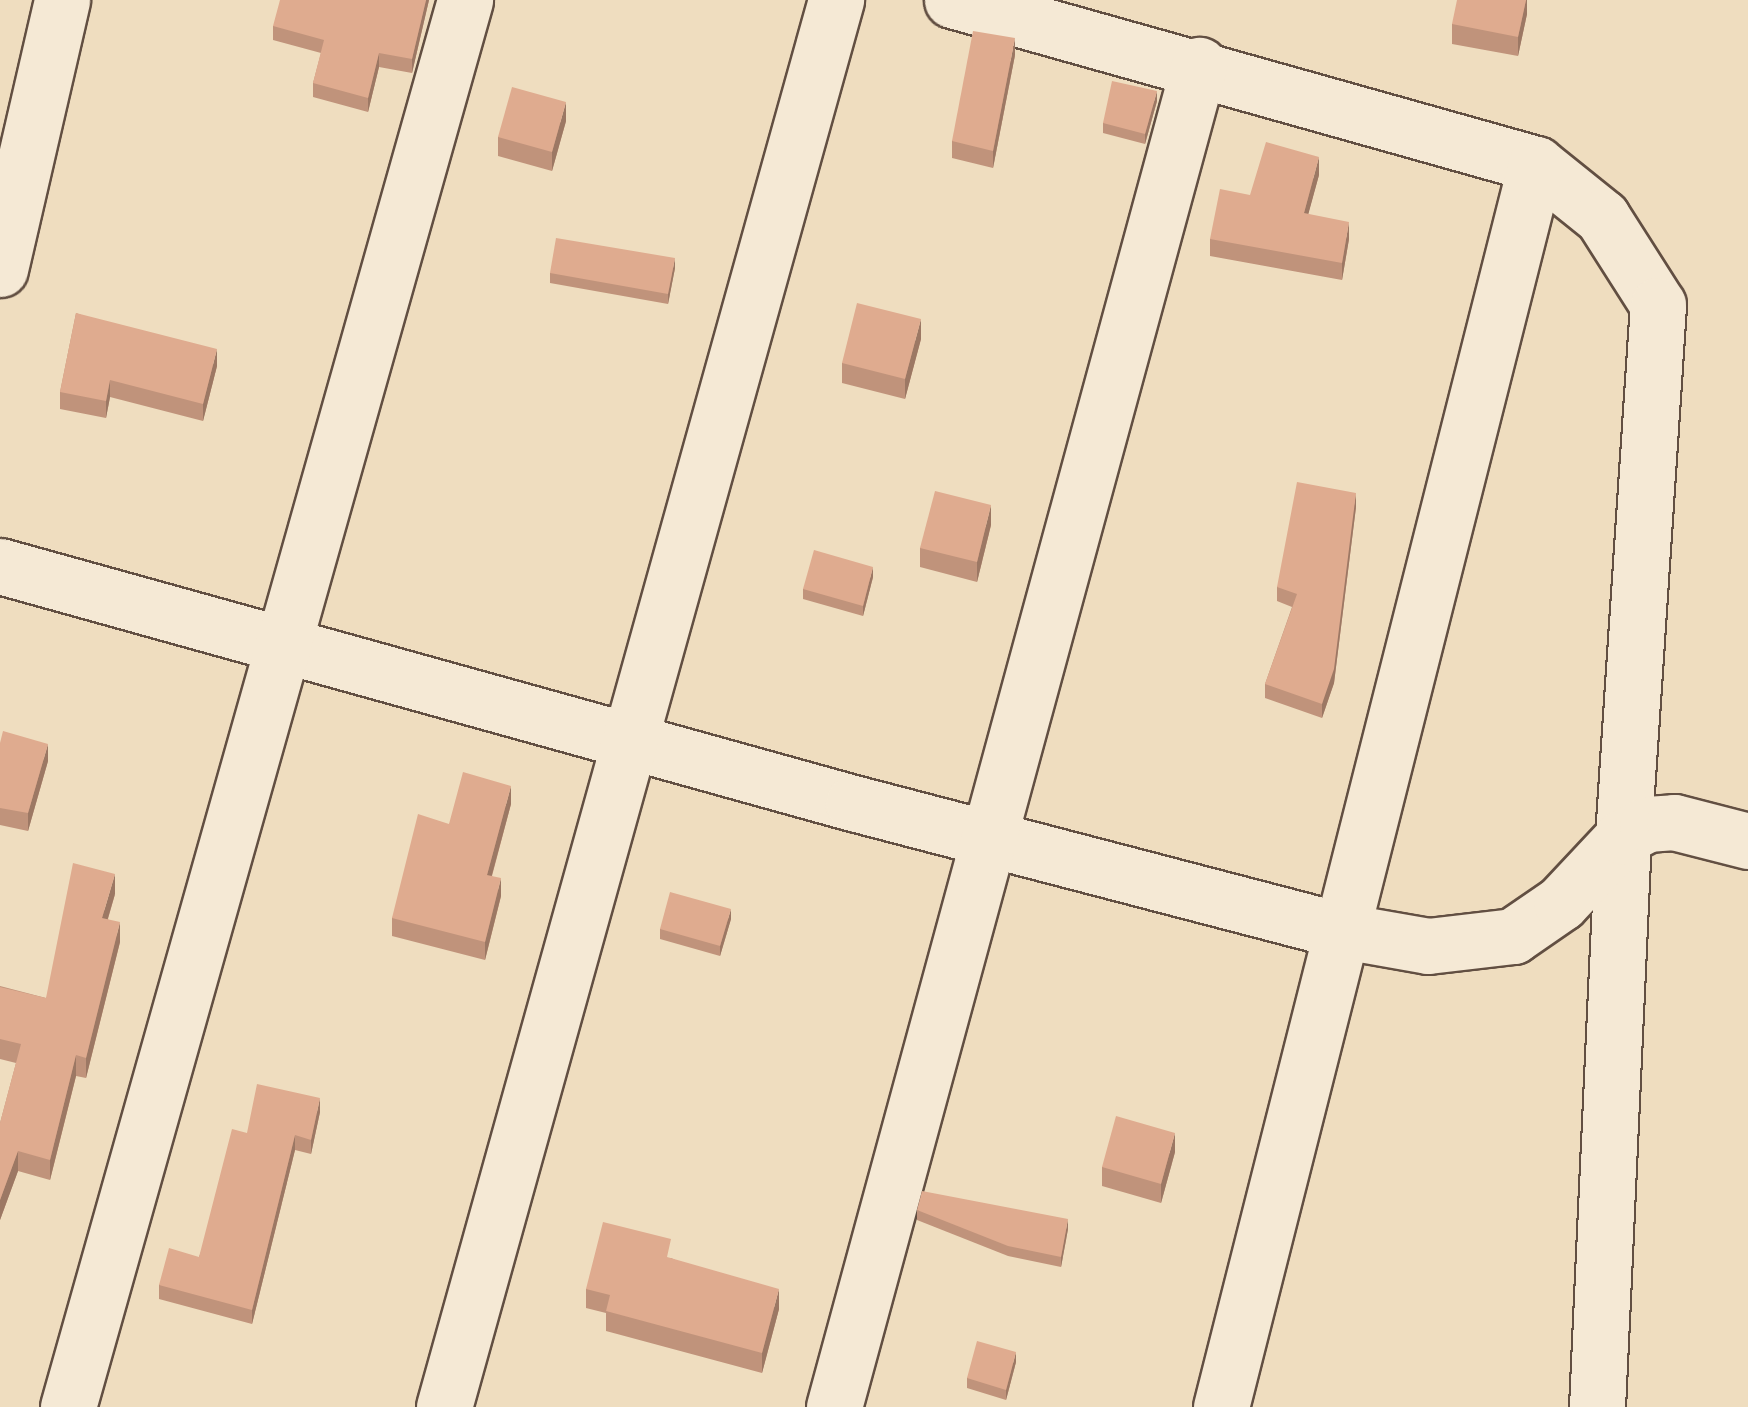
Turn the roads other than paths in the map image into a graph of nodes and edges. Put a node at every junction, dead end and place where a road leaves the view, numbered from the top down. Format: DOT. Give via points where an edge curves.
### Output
graph roads {
  1 [pos="62,0"];
  2 [pos="465,0"];
  3 [pos="836,0"];
  4 [pos="952,0"];
  5 [pos="1199,65"];
  6 [pos="1536,164"];
  7 [pos="0,269"];
  8 [pos="0,566"];
  9 [pos="285,646"];
  10 [pos="633,742"];
  11 [pos="986,834"];
  12 [pos="1624,837"];
  13 [pos="1748,841"];
  14 [pos="1343,931"];
  15 [pos="68,1407"];
  16 [pos="444,1407"];
  17 [pos="834,1407"];
  18 [pos="1221,1407"];
  19 [pos="1597,1407"];
  1 -- 7 [label="street"];
  2 -- 9 [label="street"];
  3 -- 10 [label="street"];
  4 -- 5 [label="street"];
  5 -- 6 [label="street"];
  5 -- 11 [label="street"];
  6 -- 12 [label="street" via="1602,217 1658,305"];
  6 -- 14 [label="street"];
  8 -- 9 [label="street"];
  9 -- 10 [label="street"];
  9 -- 15 [label="street"];
  10 -- 11 [label="street"];
  10 -- 16 [label="street"];
  11 -- 14 [label="street"];
  11 -- 17 [label="street"];
  12 -- 13 [label="street" via="1647,824 1674,822"];
  12 -- 14 [label="street" via="1561,903 1514,936 1428,946"];
  12 -- 19 [label="street"];
  14 -- 18 [label="street"];
}
